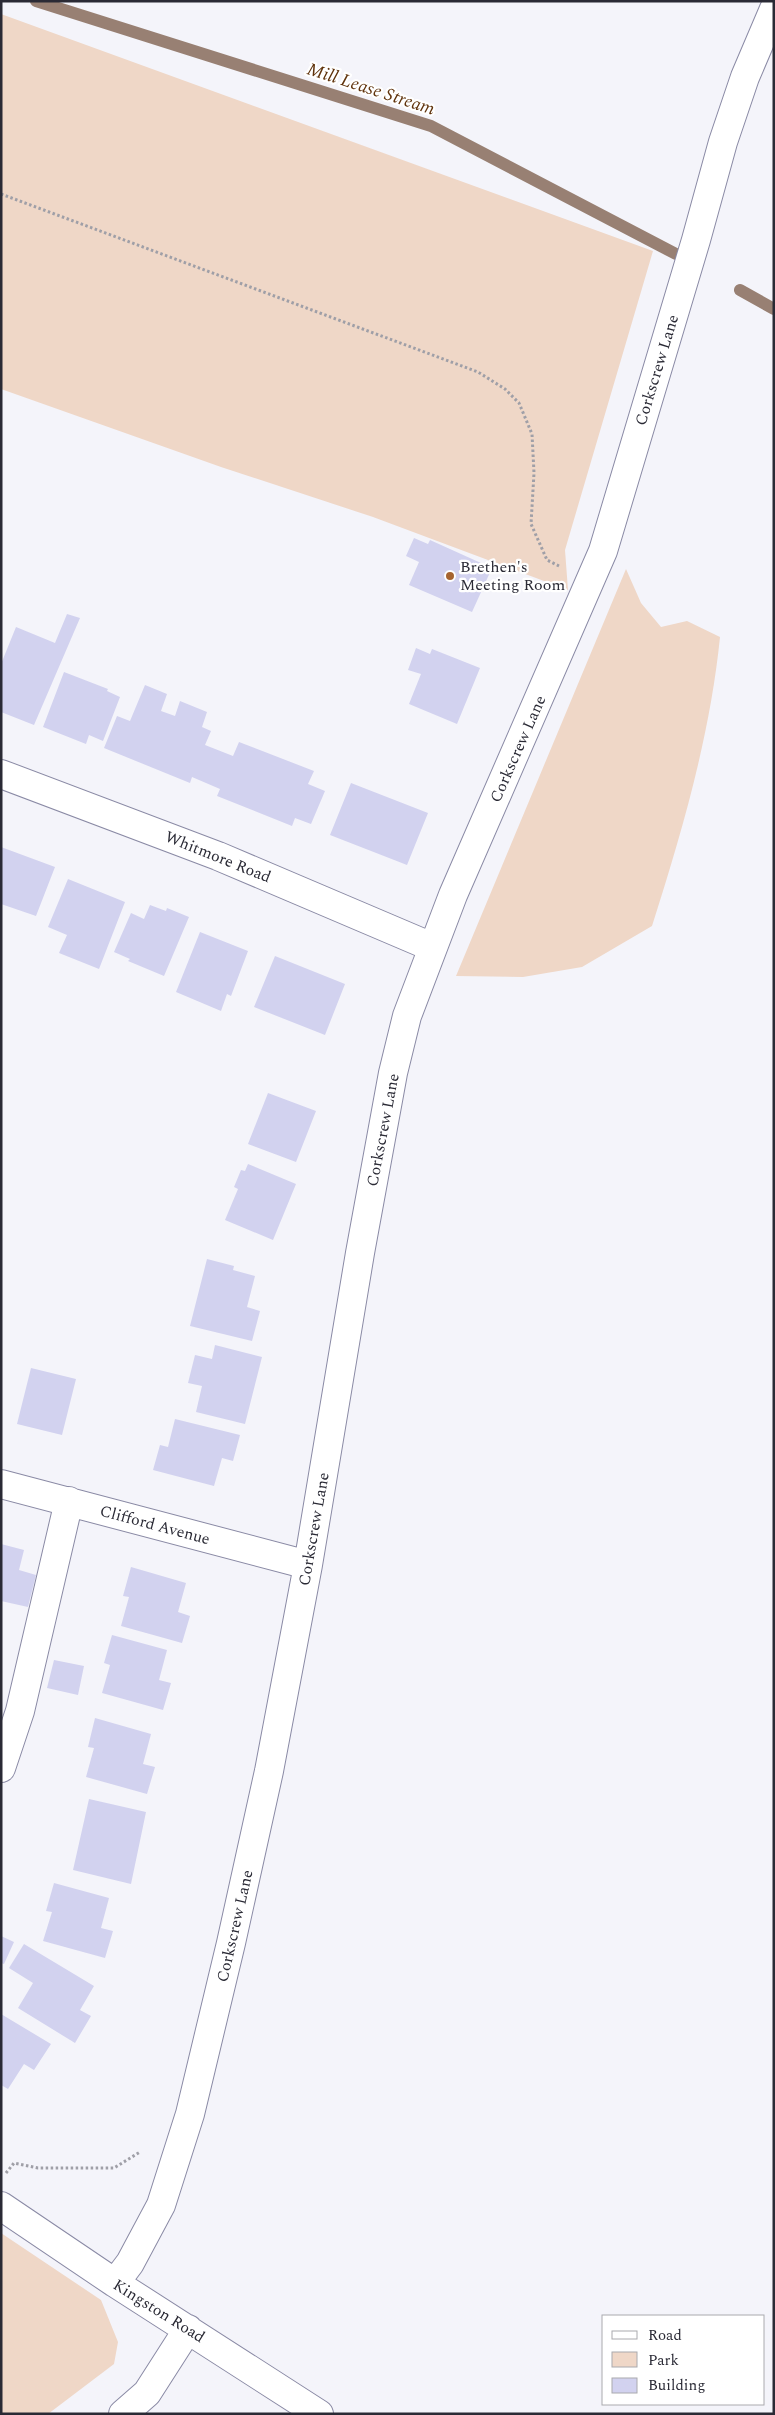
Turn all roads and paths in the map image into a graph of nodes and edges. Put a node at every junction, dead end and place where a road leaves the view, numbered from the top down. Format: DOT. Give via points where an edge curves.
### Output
graph roads {
  1 [pos="774,8"];
  2 [pos="1,194"];
  3 [pos="590,584"];
  4 [pos="1,774"];
  5 [pos="432,948"];
  6 [pos="1,1484"];
  7 [pos="69,1501"];
  8 [pos="308,1565"];
  9 [pos="1,1768"];
  10 [pos="142,2151"];
  11 [pos="1,2179"];
  12 [pos="1,2206"];
  13 [pos="115,2283"];
  14 [pos="188,2329"];
  15 [pos="123,2414"];
  16 [pos="319,2414"];
  1 -- 3 [label="street, Corkscrew Lane" via="745,77 723,142 603,551"];
  2 -- 3 [label="path" via="478,372 498,385 519,403 532,434 531,524 547,560"];
  3 -- 5 [label="street, Corkscrew Lane"];
  4 -- 5 [label="street, Whitmore Road" via="218,856"];
  5 -- 8 [label="street, Corkscrew Lane" via="407,1016 393,1074"];
  6 -- 7 [label="street, Clifford Avenue"];
  7 -- 8 [label="street, Clifford Avenue"];
  7 -- 9 [label="street" via="20,1711"];
  8 -- 13 [label="street, Corkscrew Lane" via="267,1780 190,2114 161,2205 130,2263"];
  10 -- 11 [label="path" via="114,2168 38,2168 14,2163"];
  12 -- 13 [label="street, Kingston Road"];
  13 -- 14 [label="street, Kingston Road"];
  14 -- 15 [label="street" via="147,2394"];
  14 -- 16 [label="street, Kingston Road"];
}
